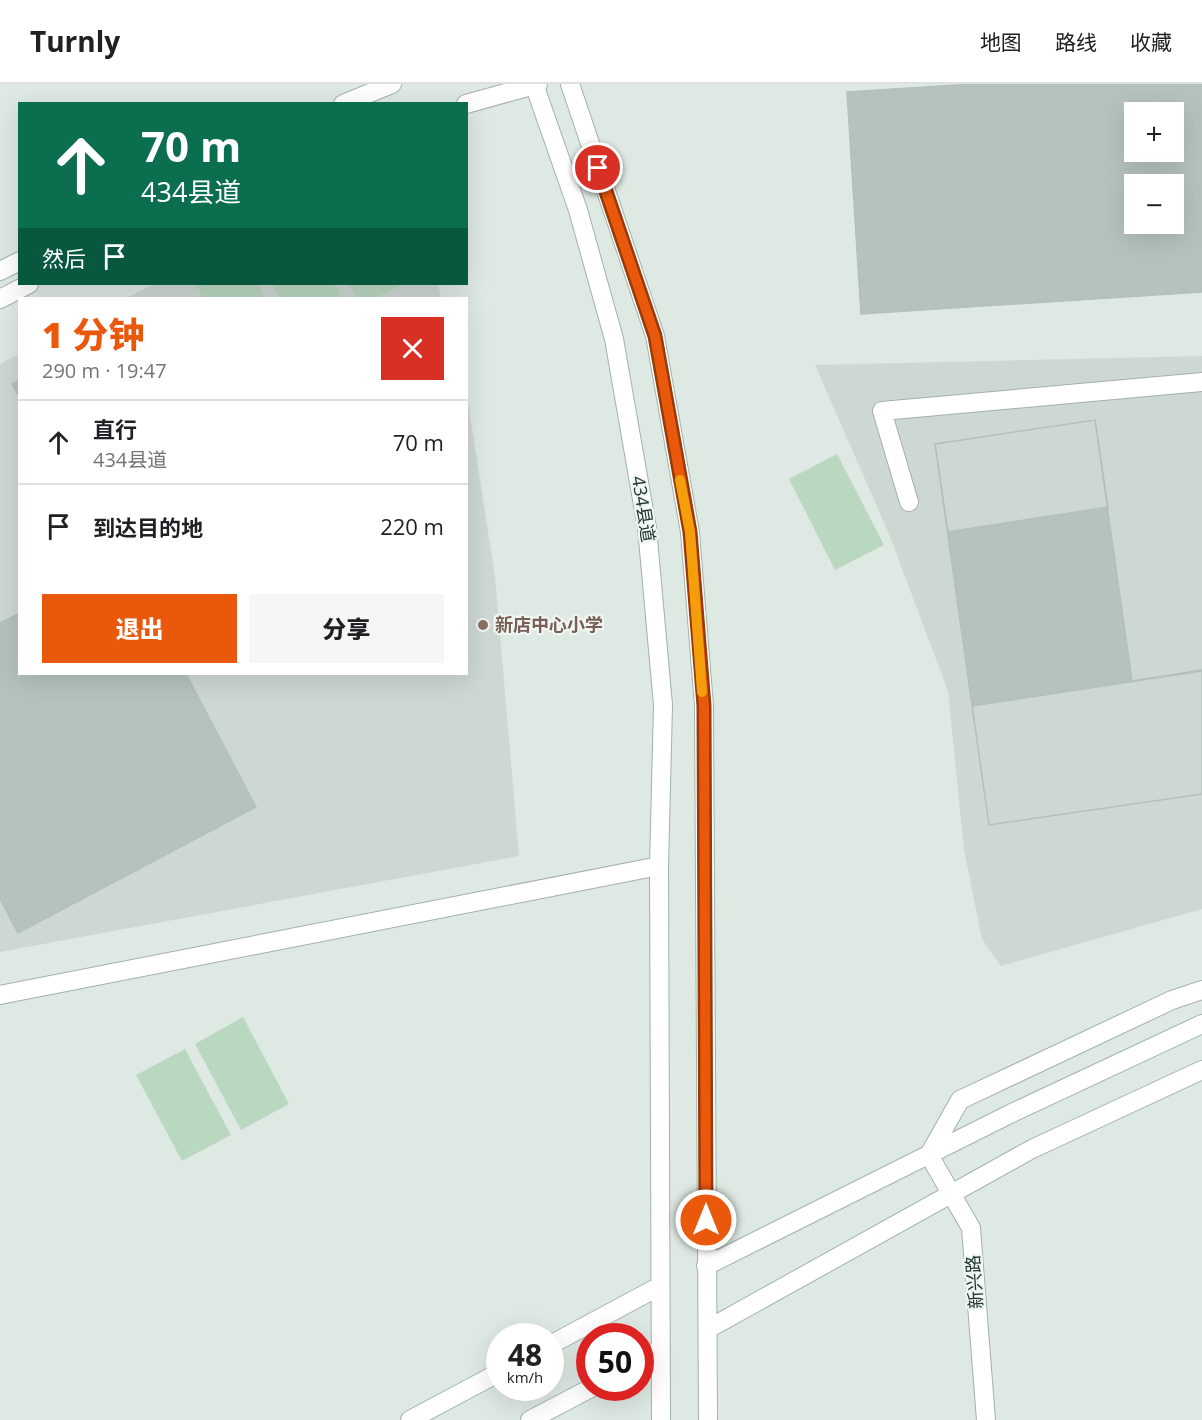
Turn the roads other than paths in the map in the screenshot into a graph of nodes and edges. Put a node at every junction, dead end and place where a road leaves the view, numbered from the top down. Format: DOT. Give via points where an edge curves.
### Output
graph roads {
  1 [pos="392,84"];
  2 [pos="536,84"];
  3 [pos="570,84"];
  4 [pos="348,102"];
  5 [pos="468,103"];
  6 [pos="18,262"];
  7 [pos="0,272"];
  8 [pos="27,285"];
  9 [pos="0,299"];
  10 [pos="1202,382"];
  11 [pos="909,502"];
  12 [pos="659,866"];
  13 [pos="1202,990"];
  14 [pos="0,995"];
  15 [pos="1202,1024"];
  16 [pos="1202,1070"];
  17 [pos="929,1155"];
  18 [pos="952,1194"];
  19 [pos="706,1266"];
  20 [pos="660,1286"];
  21 [pos="708,1329"];
  22 [pos="564,1337"];
  23 [pos="660,1350"];
  24 [pos="654,1353"];
  25 [pos="486,1379"];
  26 [pos="576,1396"];
  27 [pos="410,1420"];
  28 [pos="530,1420"];
  29 [pos="661,1420"];
  30 [pos="708,1420"];
  31 [pos="986,1420"];
  1 -- 4 [label="main road"];
  2 -- 5 [label="main road"];
  2 -- 12 [label="main road, 434县道" via="578,210 614,339 647,528 663,705"];
  3 -- 19 [label="main road" via="655,336 690,532 704,706"];
  6 -- 7 [label="main road"];
  8 -- 9 [label="main road"];
  10 -- 11 [label="main road" via="882,411"];
  12 -- 14 [label="main road"];
  12 -- 20 [label="main road, 434县道"];
  13 -- 17 [label="main road" via="1172,1000 960,1100"];
  15 -- 17 [label="main road"];
  16 -- 18 [label="main road" via="1032,1149"];
  17 -- 18 [label="main road, 新兴路"];
  17 -- 19 [label="main road"];
  18 -- 21 [label="main road"];
  18 -- 31 [label="main road, 新兴路" via="971,1228"];
  19 -- 21 [label="main road"];
  20 -- 22 [label="main road"];
  20 -- 23 [label="main road, 434县道"];
  21 -- 30 [label="main road"];
  23 -- 24 [label="main road"];
  23 -- 29 [label="main road, 434县道"];
  25 -- 27 [label="main road"];
  26 -- 28 [label="main road"];
}
